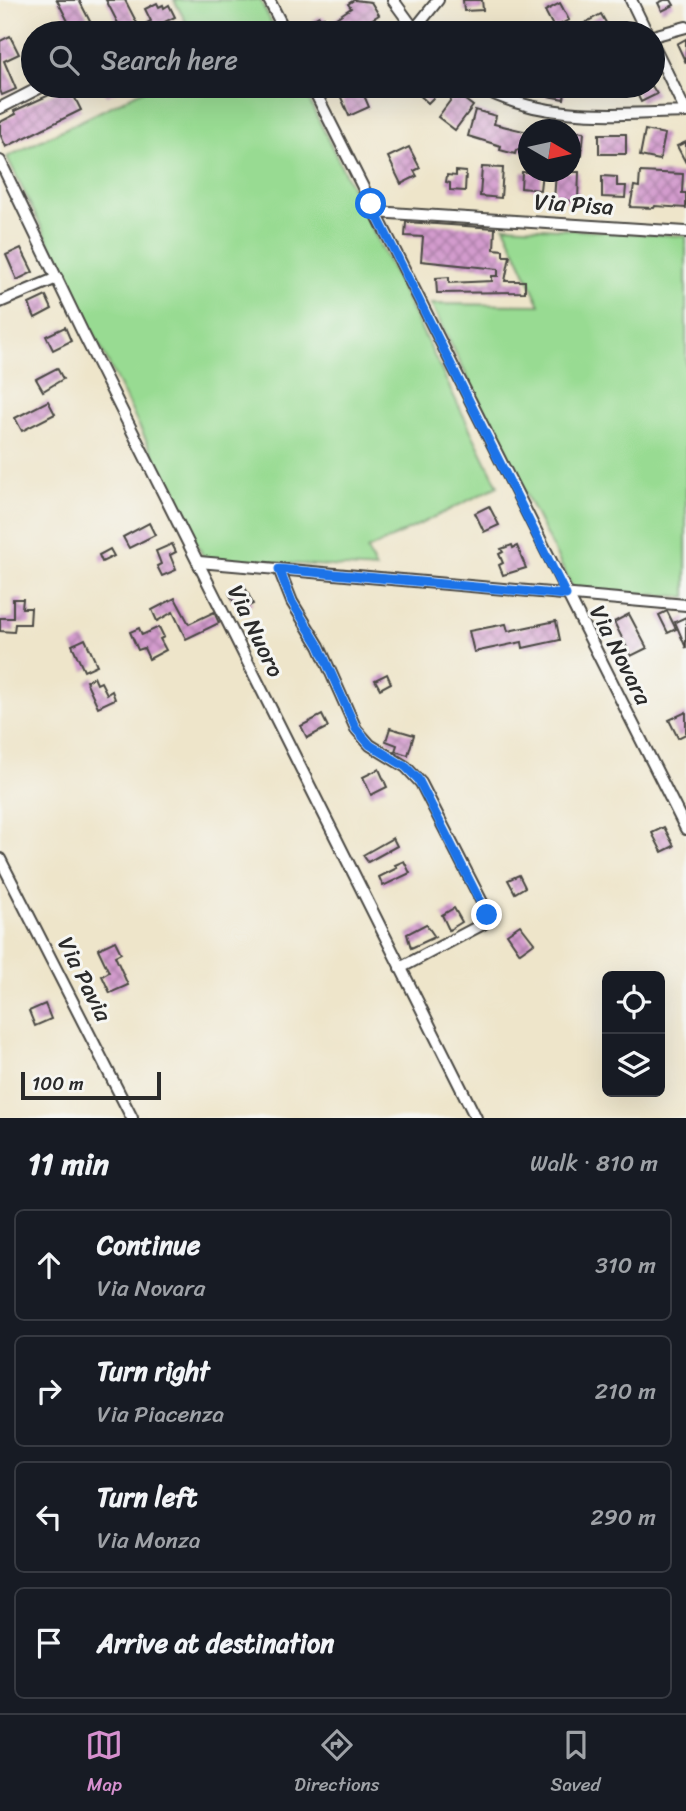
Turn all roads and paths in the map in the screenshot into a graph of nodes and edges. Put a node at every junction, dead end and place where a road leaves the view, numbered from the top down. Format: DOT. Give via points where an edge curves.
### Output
graph roads {
  1 [pos="269,0"];
  2 [pos="393,0"];
  3 [pos="438,0"];
  4 [pos="631,0"];
  5 [pos="280,21"];
  6 [pos="408,21"];
  7 [pos="424,21"];
  8 [pos="641,21"];
  9 [pos="686,27"];
  10 [pos="665,33"];
  11 [pos="665,69"];
  12 [pos="21,97"];
  13 [pos="318,98"];
  14 [pos="509,98"];
  15 [pos="0,108"];
  16 [pos="686,112"];
  17 [pos="0,161"];
  18 [pos="375,212"];
  19 [pos="686,232"];
  20 [pos="57,278"];
  21 [pos="0,302"];
  22 [pos="199,562"];
  23 [pos="279,569"];
  24 [pos="566,595"];
  25 [pos="686,604"];
  26 [pos="686,830"];
  27 [pos="0,859"];
  28 [pos="400,968"];
  29 [pos="132,1118"];
  30 [pos="476,1118"];
  1 -- 5 [label="street"];
  2 -- 6 [label="street"];
  3 -- 7 [label="street"];
  4 -- 8 [label="street"];
  9 -- 10 [label="street"];
  11 -- 16 [label="street"];
  12 -- 15 [label="street"];
  13 -- 18 [label="street, Via Novara"];
  14 -- 16 [label="street" via="567,112"];
  17 -- 20 [label="street, Via Nuoro"];
  18 -- 19 [label="street, Via Pisa"];
  18 -- 24 [label="street, Via Novara"];
  20 -- 21 [label="street"];
  20 -- 22 [label="street, Via Nuoro"];
  22 -- 23 [label="street"];
  22 -- 28 [label="street, Via Nuoro"];
  23 -- 24 [label="street"];
  23 -- 28 [label="street" via="354,726 370,745 418,779 486,910 484,923"];
  24 -- 25 [label="street"];
  24 -- 26 [label="street, Via Novara"];
  27 -- 29 [label="street, Via Pavia"];
  28 -- 30 [label="street, Via Nuoro"];
}
